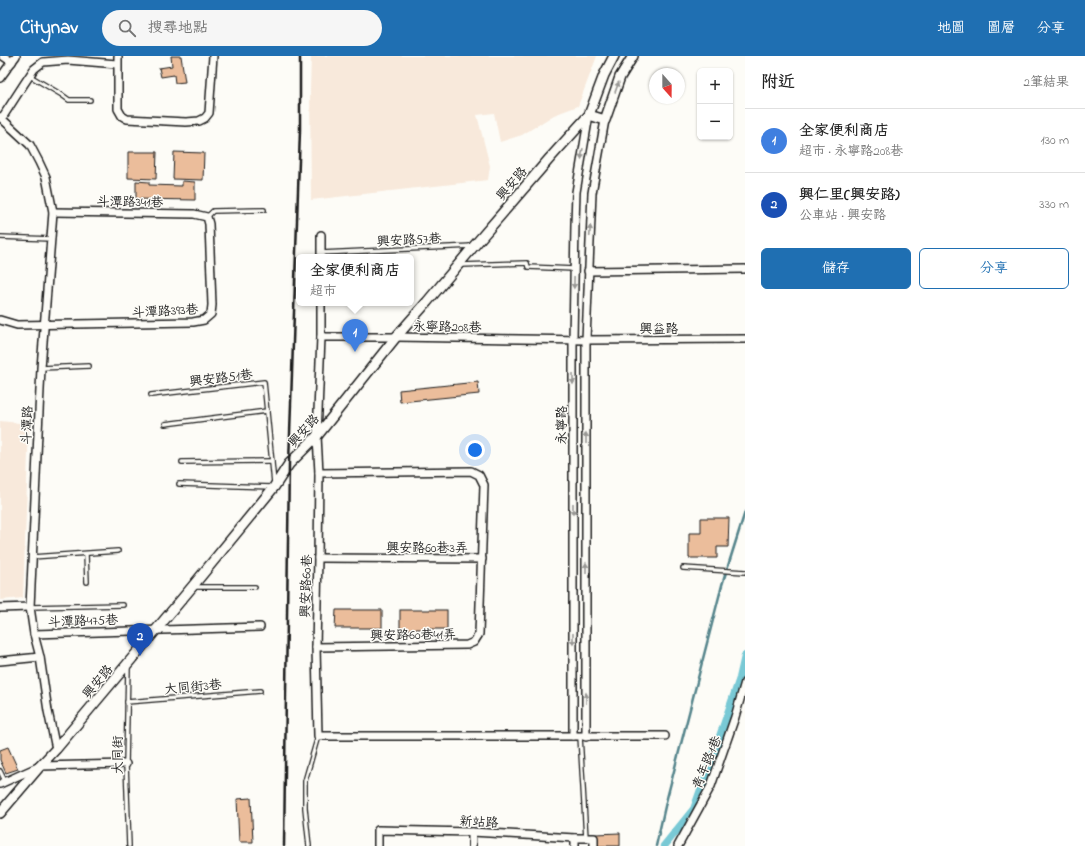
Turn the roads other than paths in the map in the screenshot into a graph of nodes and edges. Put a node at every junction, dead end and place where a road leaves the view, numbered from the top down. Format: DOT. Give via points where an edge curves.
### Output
graph roads {
  1 [pos="3,56"];
  2 [pos="213,56"];
  3 [pos="614,56"];
  4 [pos="633,56"];
  5 [pos="14,59"];
  6 [pos="118,60"];
  7 [pos="30,76"];
  8 [pos="0,78"];
  9 [pos="90,100"];
  10 [pos="589,115"];
  11 [pos="1,118"];
  12 [pos="605,120"];
  13 [pos="264,210"];
  14 [pos="53,212"];
  15 [pos="207,217"];
  16 [pos="320,235"];
  17 [pos="0,237"];
  18 [pos="51,239"];
  19 [pos="474,246"];
  20 [pos="321,254"];
  21 [pos="338,254"];
  22 [pos="459,265"];
  23 [pos="575,269"];
  24 [pos="745,269"];
  25 [pos="588,271"];
  26 [pos="321,306"];
  27 [pos="0,320"];
  28 [pos="45,325"];
  29 [pos="321,337"];
  30 [pos="396,337"];
  31 [pos="745,339"];
  32 [pos="573,340"];
  33 [pos="586,340"];
  34 [pos="89,366"];
  35 [pos="41,368"];
  36 [pos="151,395"];
  37 [pos="267,411"];
  38 [pos="164,424"];
  39 [pos="317,436"];
  40 [pos="272,461"];
  41 [pos="182,462"];
  42 [pos="319,474"];
  43 [pos="179,484"];
  44 [pos="274,487"];
  45 [pos="118,551"];
  46 [pos="86,554"];
  47 [pos="32,558"];
  48 [pos="318,558"];
  49 [pos="482,559"];
  50 [pos="683,568"];
  51 [pos="745,572"];
  52 [pos="87,582"];
  53 [pos="192,587"];
  54 [pos="255,587"];
  55 [pos="123,605"];
  56 [pos="30,607"];
  57 [pos="0,608"];
  58 [pos="260,626"];
  59 [pos="156,629"];
  60 [pos="34,634"];
  61 [pos="316,647"];
  62 [pos="40,657"];
  63 [pos="0,661"];
  64 [pos="128,664"];
  65 [pos="745,682"];
  66 [pos="260,691"];
  67 [pos="127,702"];
  68 [pos="318,736"];
  69 [pos="580,736"];
  70 [pos="665,736"];
  71 [pos="56,749"];
  72 [pos="126,764"];
  73 [pos="40,766"];
  74 [pos="0,771"];
  75 [pos="2,783"];
  76 [pos="0,813"];
  77 [pos="472,832"];
  78 [pos="575,838"];
  79 [pos="586,838"];
  80 [pos="129,846"];
  81 [pos="310,846"];
  82 [pos="378,846"];
  83 [pos="472,846"];
  84 [pos="575,846"];
  85 [pos="594,846"];
  86 [pos="678,846"];
  1 -- 5 [label="street"];
  2 -- 6 [label="street" via="209,113 199,121 186,122 127,120 122,116 118,109"];
  3 -- 10 [label="street, 興安路"];
  12 -- 4 [label="street, one-way" via="620,76"];
  5 -- 8 [label="street"];
  6 -- 7 [label="street" via="43,62"];
  7 -- 9 [label="lane" via="69,100"];
  7 -- 11 [label="street"];
  10 -- 12 [label="street"];
  10 -- 19 [label="street, 興安路"];
  10 -- 23 [label="street, 永寧路, one-way" via="576,192"];
  11 -- 14 [label="street, 斗潭路" via="30,145 40,162 46,177"];
  25 -- 12 [label="street, 永寧路, one-way" via="592,193"];
  13 -- 15 [label="lane" via="212,211"];
  14 -- 15 [label="street, 斗潭路341巷" via="194,214"];
  14 -- 18 [label="street, 斗潭路"];
  15 -- 28 [label="street, 斗潭路393巷" via="212,305 211,314 204,320"];
  16 -- 20 [label="street"];
  17 -- 18 [label="lane"];
  18 -- 28 [label="street, 斗潭路"];
  19 -- 21 [label="lane, 興安路57巷"];
  19 -- 22 [label="street, 興安路"];
  22 -- 23 [label="lane" via="527,263 528,267"];
  22 -- 30 [label="street, 興安路"];
  23 -- 32 [label="street, 永寧路, one-way"];
  24 -- 25 [label="street"];
  25 -- 33 [label="street, 永寧路"];
  26 -- 29 [label="street, 興安路60巷"];
  27 -- 28 [label="street, 斗潭路393巷" via="17,325"];
  28 -- 35 [label="street, 斗潭路"];
  29 -- 30 [label="street, 永寧路208巷"];
  29 -- 39 [label="street, 興安路60巷"];
  30 -- 32 [label="street, 永寧路208巷"];
  30 -- 39 [label="street, 興安路"];
  31 -- 33 [label="street, 興益路"];
  32 -- 33 [label="street, 興益路"];
  32 -- 69 [label="street, 永寧路, one-way"];
  69 -- 33 [label="street, 永寧路, one-way"];
  34 -- 35 [label="lane"];
  35 -- 47 [label="street, 斗潭路"];
  36 -- 37 [label="lane, 興安路51巷" via="264,382"];
  37 -- 38 [label="lane"];
  37 -- 40 [label="lane, 興安路51巷"];
  39 -- 42 [label="street, 興安路60巷"];
  39 -- 44 [label="street, 興安路" via="289,464"];
  40 -- 41 [label="lane"];
  40 -- 44 [label="lane, 興安路51巷"];
  42 -- 48 [label="street, 興安路60巷"];
  42 -- 49 [label="street, 興安路60巷3弄" via="471,471 479,476 484,485"];
  43 -- 44 [label="lane"];
  44 -- 53 [label="street, 興安路"];
  45 -- 46 [label="lane"];
  46 -- 47 [label="lane"];
  46 -- 52 [label="lane"];
  47 -- 56 [label="street, 斗潭路"];
  48 -- 49 [label="street, 興安路60巷3弄"];
  48 -- 61 [label="street, 興安路60巷"];
  49 -- 61 [label="street, 興安路60巷41弄" via="479,634 474,642 467,645"];
  50 -- 51 [label="lane"];
  53 -- 54 [label="lane"];
  53 -- 59 [label="street, 興安路"];
  55 -- 56 [label="lane"];
  56 -- 57 [label="street"];
  56 -- 60 [label="street, 斗潭路"];
  58 -- 59 [label="street, 斗潭路475巷"];
  59 -- 60 [label="street, 斗潭路475巷"];
  59 -- 64 [label="street, 興安路"];
  60 -- 62 [label="street, 斗潭路"];
  61 -- 68 [label="street, 興安路60巷"];
  62 -- 63 [label="street"];
  62 -- 71 [label="street, 斗潭路"];
  64 -- 67 [label="lane, 大同街"];
  64 -- 71 [label="street, 興安路"];
  65 -- 86 [label="street, 青年路1巷" via="736,717 711,786"];
  66 -- 67 [label="lane, 大同街3巷"];
  67 -- 72 [label="lane, 大同街"];
  68 -- 69 [label="street"];
  68 -- 81 [label="lane" via="305,781 305,808"];
  69 -- 70 [label="street"];
  69 -- 79 [label="lane"];
  71 -- 73 [label="street, 興安路"];
  72 -- 73 [label="street"];
  72 -- 80 [label="lane, 大同街"];
  73 -- 75 [label="street, 興安路"];
  73 -- 76 [label="street, 興安路"];
  74 -- 75 [label="lane"];
  77 -- 78 [label="street, 新站路"];
  77 -- 82 [label="street, 新站路" via="378,830"];
  77 -- 83 [label="street"];
  78 -- 79 [label="street, 新站路"];
  78 -- 84 [label="street"];
  79 -- 85 [label="street, 新站路" via="594,838"];
}
